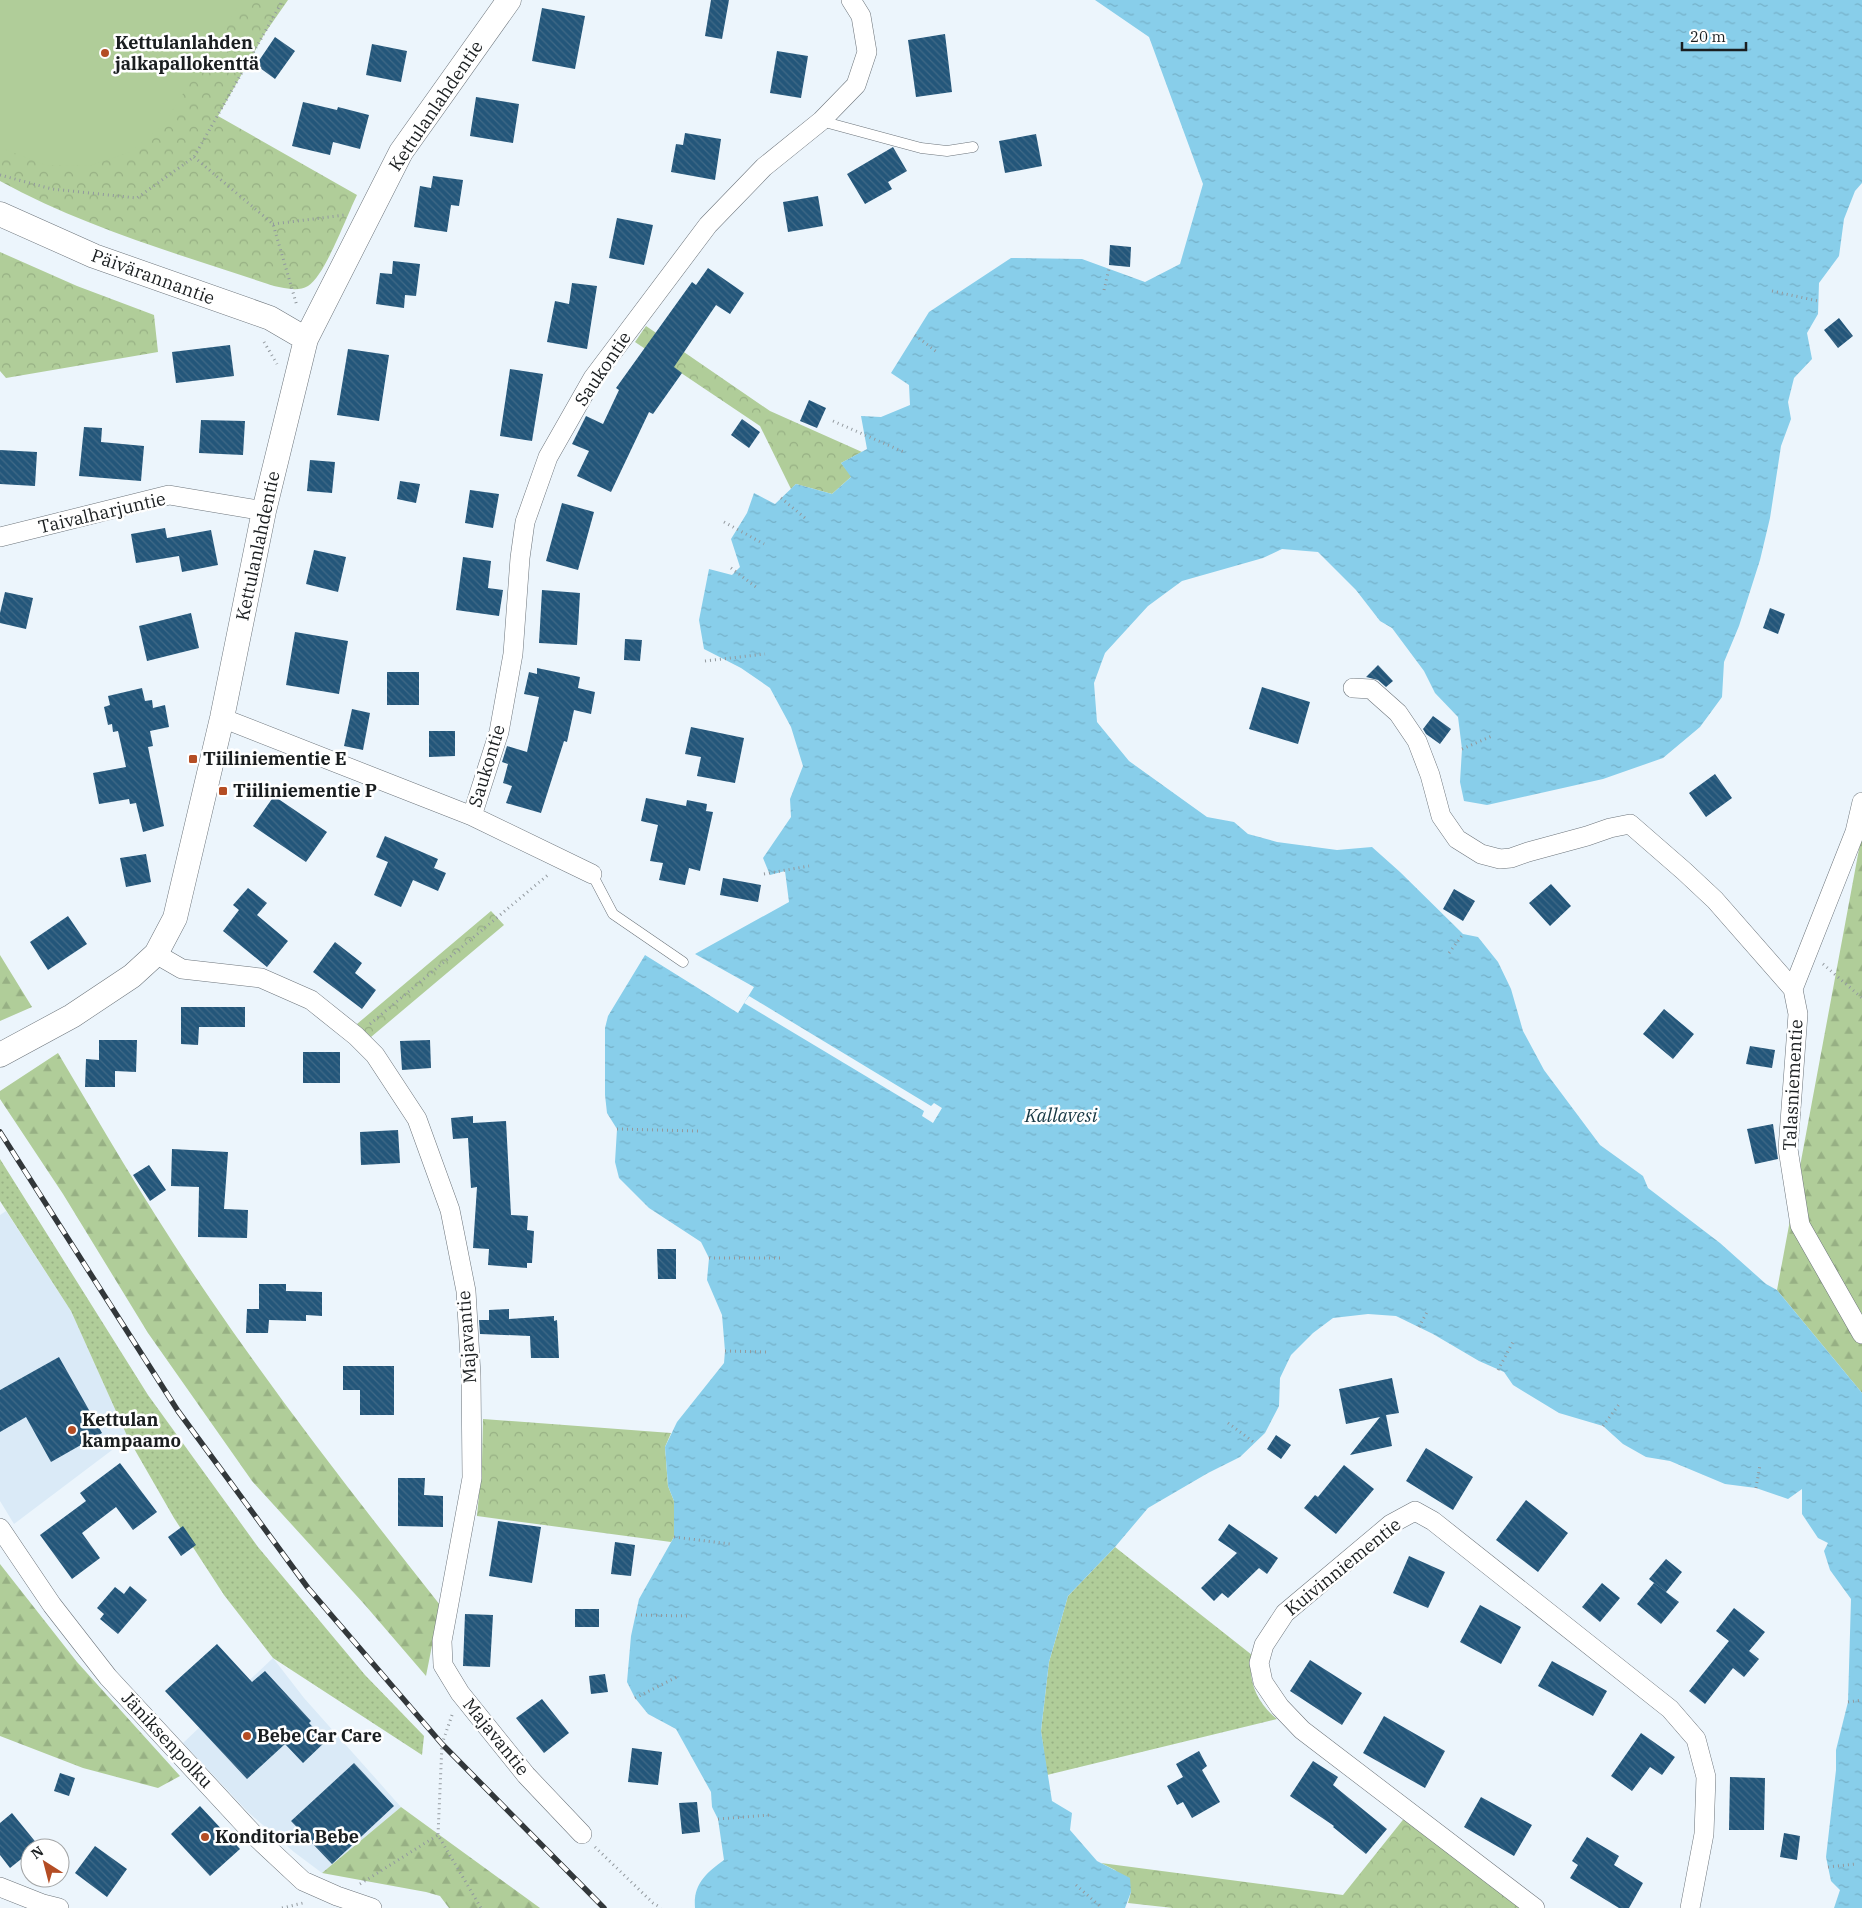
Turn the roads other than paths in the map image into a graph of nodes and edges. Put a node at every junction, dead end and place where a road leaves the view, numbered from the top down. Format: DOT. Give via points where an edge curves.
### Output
graph roads {
  1 [pos="509,0"];
  2 [pos="851,0"];
  3 [pos="820,121"];
  4 [pos="973,147"];
  5 [pos="0,214"];
  6 [pos="306,339"];
  7 [pos="264,511"];
  8 [pos="0,537"];
  9 [pos="1353,688"];
  10 [pos="222,718"];
  11 [pos="1862,802"];
  12 [pos="472,816"];
  13 [pos="592,874"];
  14 [pos="156,954"];
  15 [pos="683,962"];
  16 [pos="1792,989"];
  17 [pos="0,1054"];
  18 [pos="1862,1334"];
  19 [pos="0,1528"];
  20 [pos="582,1834"];
  21 [pos="0,1887"];
  22 [pos="59,1908"];
  23 [pos="372,1908"];
  24 [pos="1535,1908"];
  25 [pos="1690,1908"];
  1 -- 6 [label="street, Kettulanlahdentie" via="401,152"];
  2 -- 3 [label="street, Saukontie" via="860,16 866,52 856,84"];
  3 -- 4 [label="lane" via="921,148"];
  3 -- 12 [label="street, Saukontie" via="764,167 708,225 593,378 548,457 525,522 510,673 499,732"];
  5 -- 6 [label="street, Päivärannantie" via="94,256 270,318"];
  6 -- 7 [label="street, Kettulanlahdentie"];
  7 -- 8 [label="street, Taivalharjuntie" via="169,495"];
  7 -- 10 [label="street, Kettulanlahdentie"];
  9 -- 16 [label="street" via="1371,689 1398,713 1417,741 1441,816 1457,839 1481,854 1500,859 1630,824 1715,900"];
  10 -- 12 [label="street"];
  10 -- 14 [label="street, Kettulanlahdentie" via="175,918"];
  11 -- 16 [label="street" via="1856,832"];
  12 -- 13 [label="street"];
  13 -- 15 [label="lane" via="613,914"];
  14 -- 17 [label="street, Kettulanlahdentie" via="132,976 72,1016"];
  14 -- 20 [label="street, Majavantie" via="182,969 261,978 311,1000 375,1055 418,1119 450,1210 466,1291 471,1375 472,1478 442,1642 443,1666 460,1693 526,1775"];
  16 -- 18 [label="street, Talasniementie" via="1798,1014 1788,1149 1800,1225"];
  19 -- 23 [label="street, Jäniksenpolku" via="52,1605 108,1677 257,1838 303,1881"];
  21 -- 22 [label="street"];
  24 -- 25 [label="street, Kuivinniementie" via="1302,1730 1280,1707 1263,1682 1259,1663 1264,1645 1285,1613 1392,1524 1414,1511 1433,1521 1670,1709 1696,1739 1706,1777 1704,1834"];
}
